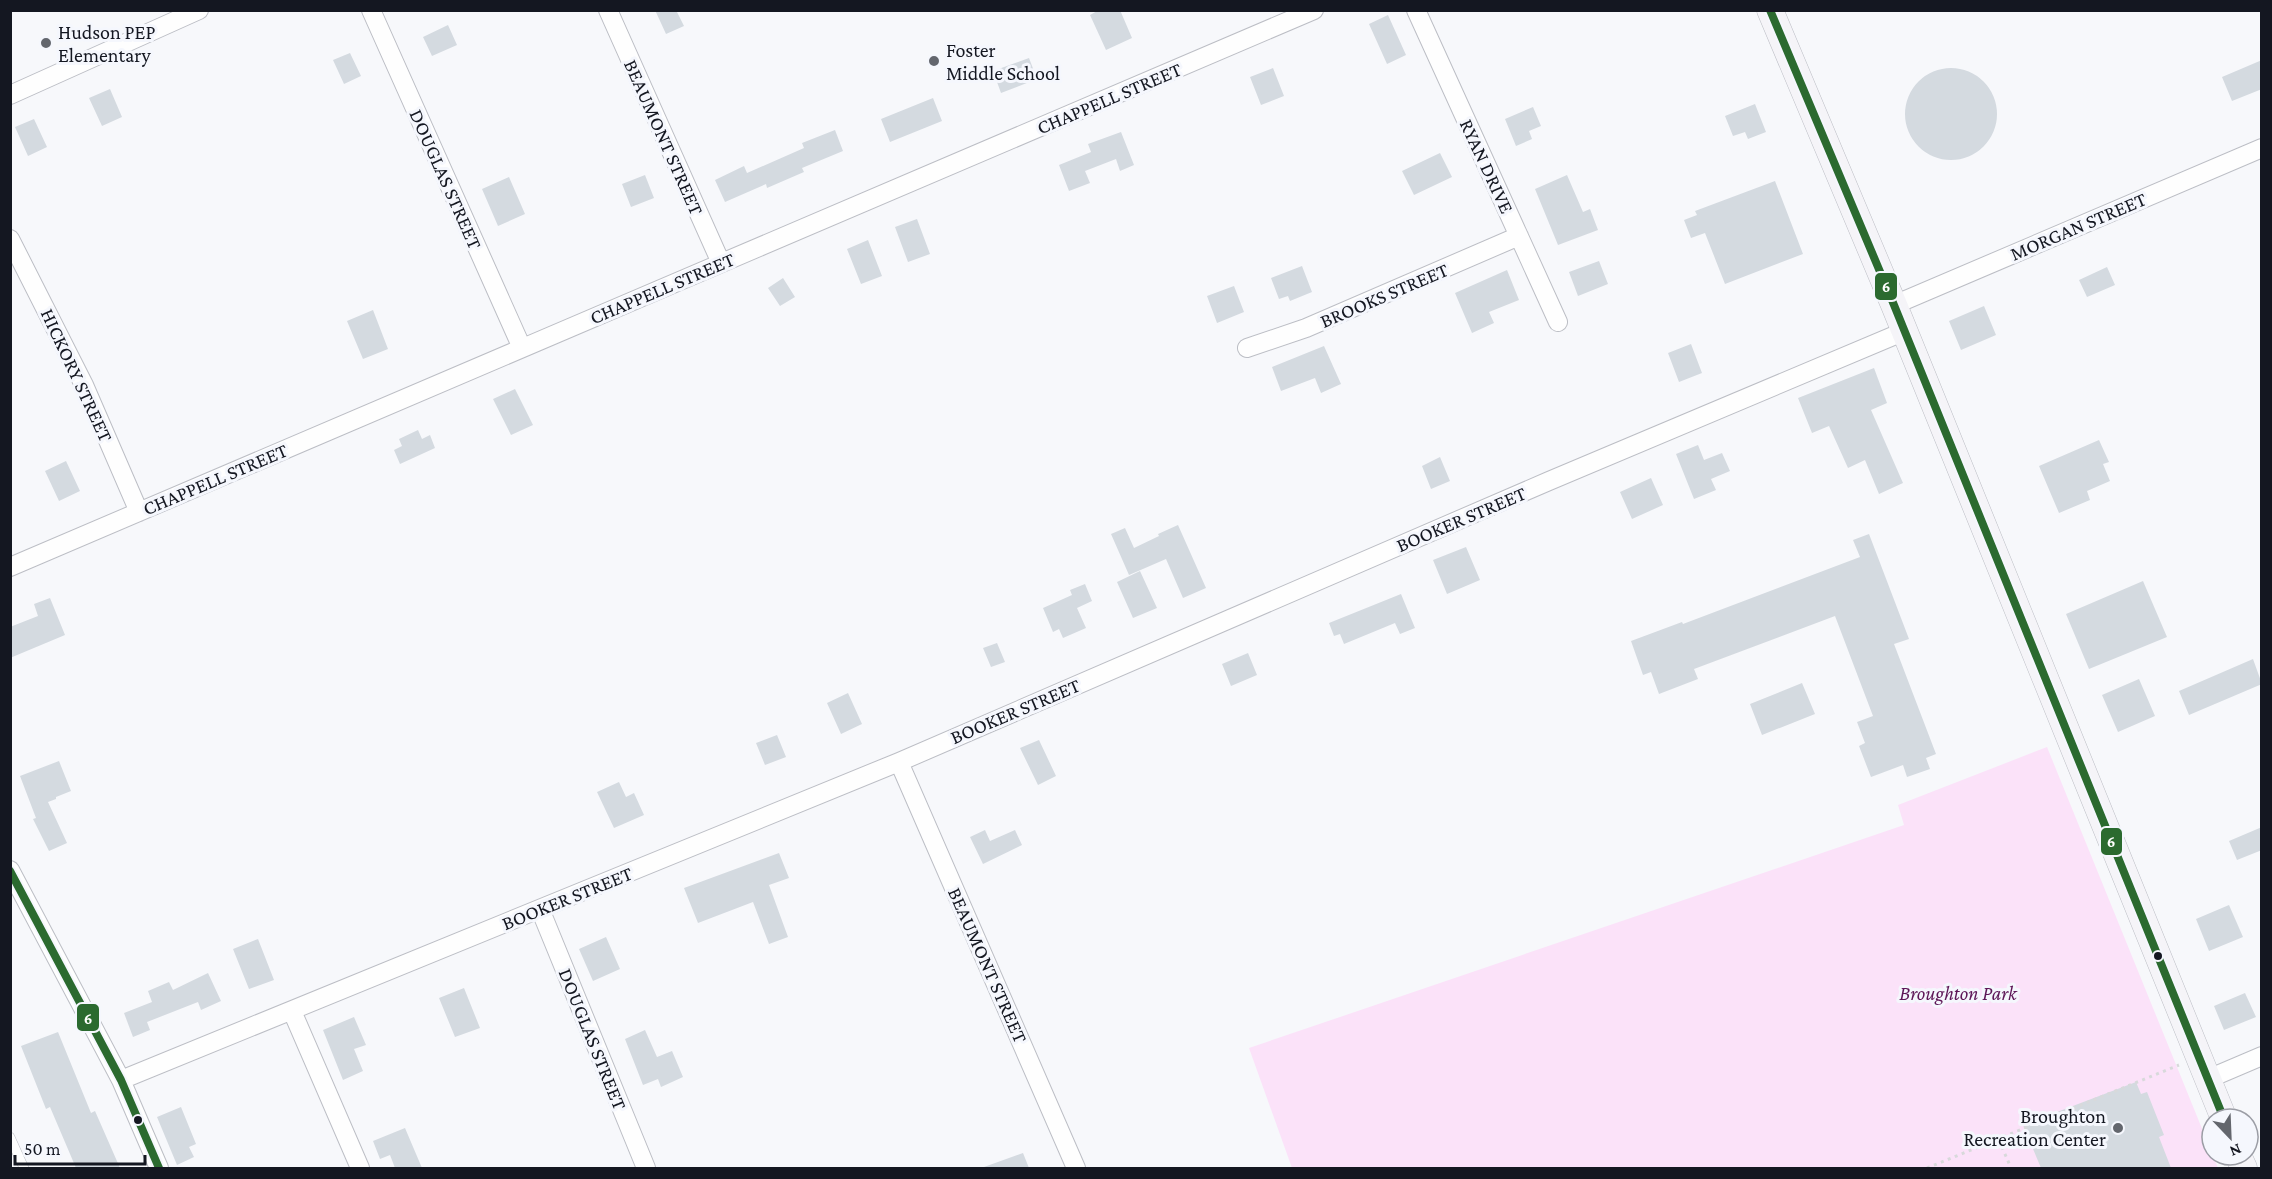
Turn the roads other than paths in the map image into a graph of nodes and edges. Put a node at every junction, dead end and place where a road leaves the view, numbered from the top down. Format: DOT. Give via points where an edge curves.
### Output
graph roads {
  1 [pos="199,10"];
  2 [pos="371,10"];
  3 [pos="608,10"];
  4 [pos="1314,10"];
  5 [pos="1416,10"];
  6 [pos="1770,10"];
  7 [pos="10,95"];
  8 [pos="2262,148"];
  9 [pos="1519,236"];
  10 [pos="10,239"];
  11 [pos="721,263"];
  12 [pos="1894,305"];
  13 [pos="1558,322"];
  14 [pos="1905,331"];
  15 [pos="522,348"];
  16 [pos="1248,348"];
  17 [pos="139,512"];
  18 [pos="10,567"];
  19 [pos="899,762"];
  20 [pos="10,870"];
  21 [pos="540,909"];
  22 [pos="292,1011"];
  23 [pos="2262,1056"];
  24 [pos="2208,1079"];
  25 [pos="121,1080"];
  26 [pos="2219,1107"];
  27 [pos="10,1137"];
  28 [pos="24,1168"];
  29 [pos="159,1168"];
  30 [pos="360,1168"];
  31 [pos="646,1168"];
  32 [pos="1076,1168"];
  1 -- 7 [label="street"];
  2 -- 15 [label="street, DOUGLAS STREET"];
  3 -- 11 [label="street, BEAUMONT STREET"];
  4 -- 11 [label="street, CHAPPELL STREET"];
  5 -- 9 [label="street, RYAN DRIVE"];
  6 -- 12 [label="street"];
  8 -- 12 [label="street, MORGAN STREET"];
  9 -- 13 [label="street, RYAN DRIVE"];
  9 -- 16 [label="street, BROOKS STREET" via="1306,328"];
  10 -- 17 [label="street, HICKORY STREET" via="84,385"];
  11 -- 15 [label="street, CHAPPELL STREET"];
  12 -- 14 [label="street"];
  14 -- 19 [label="street, BOOKER STREET"];
  14 -- 24 [label="street"];
  15 -- 17 [label="street, CHAPPELL STREET"];
  17 -- 18 [label="street, CHAPPELL STREET"];
  19 -- 21 [label="street, BOOKER STREET"];
  19 -- 32 [label="street, BEAUMONT STREET"];
  20 -- 25 [label="street"];
  21 -- 22 [label="street, BOOKER STREET"];
  21 -- 31 [label="street, DOUGLAS STREET"];
  22 -- 25 [label="street, BOOKER STREET"];
  22 -- 30 [label="street"];
  23 -- 24 [label="street"];
  24 -- 26 [label="street"];
  25 -- 29 [label="street"];
  27 -- 28 [label="lane"];
}
